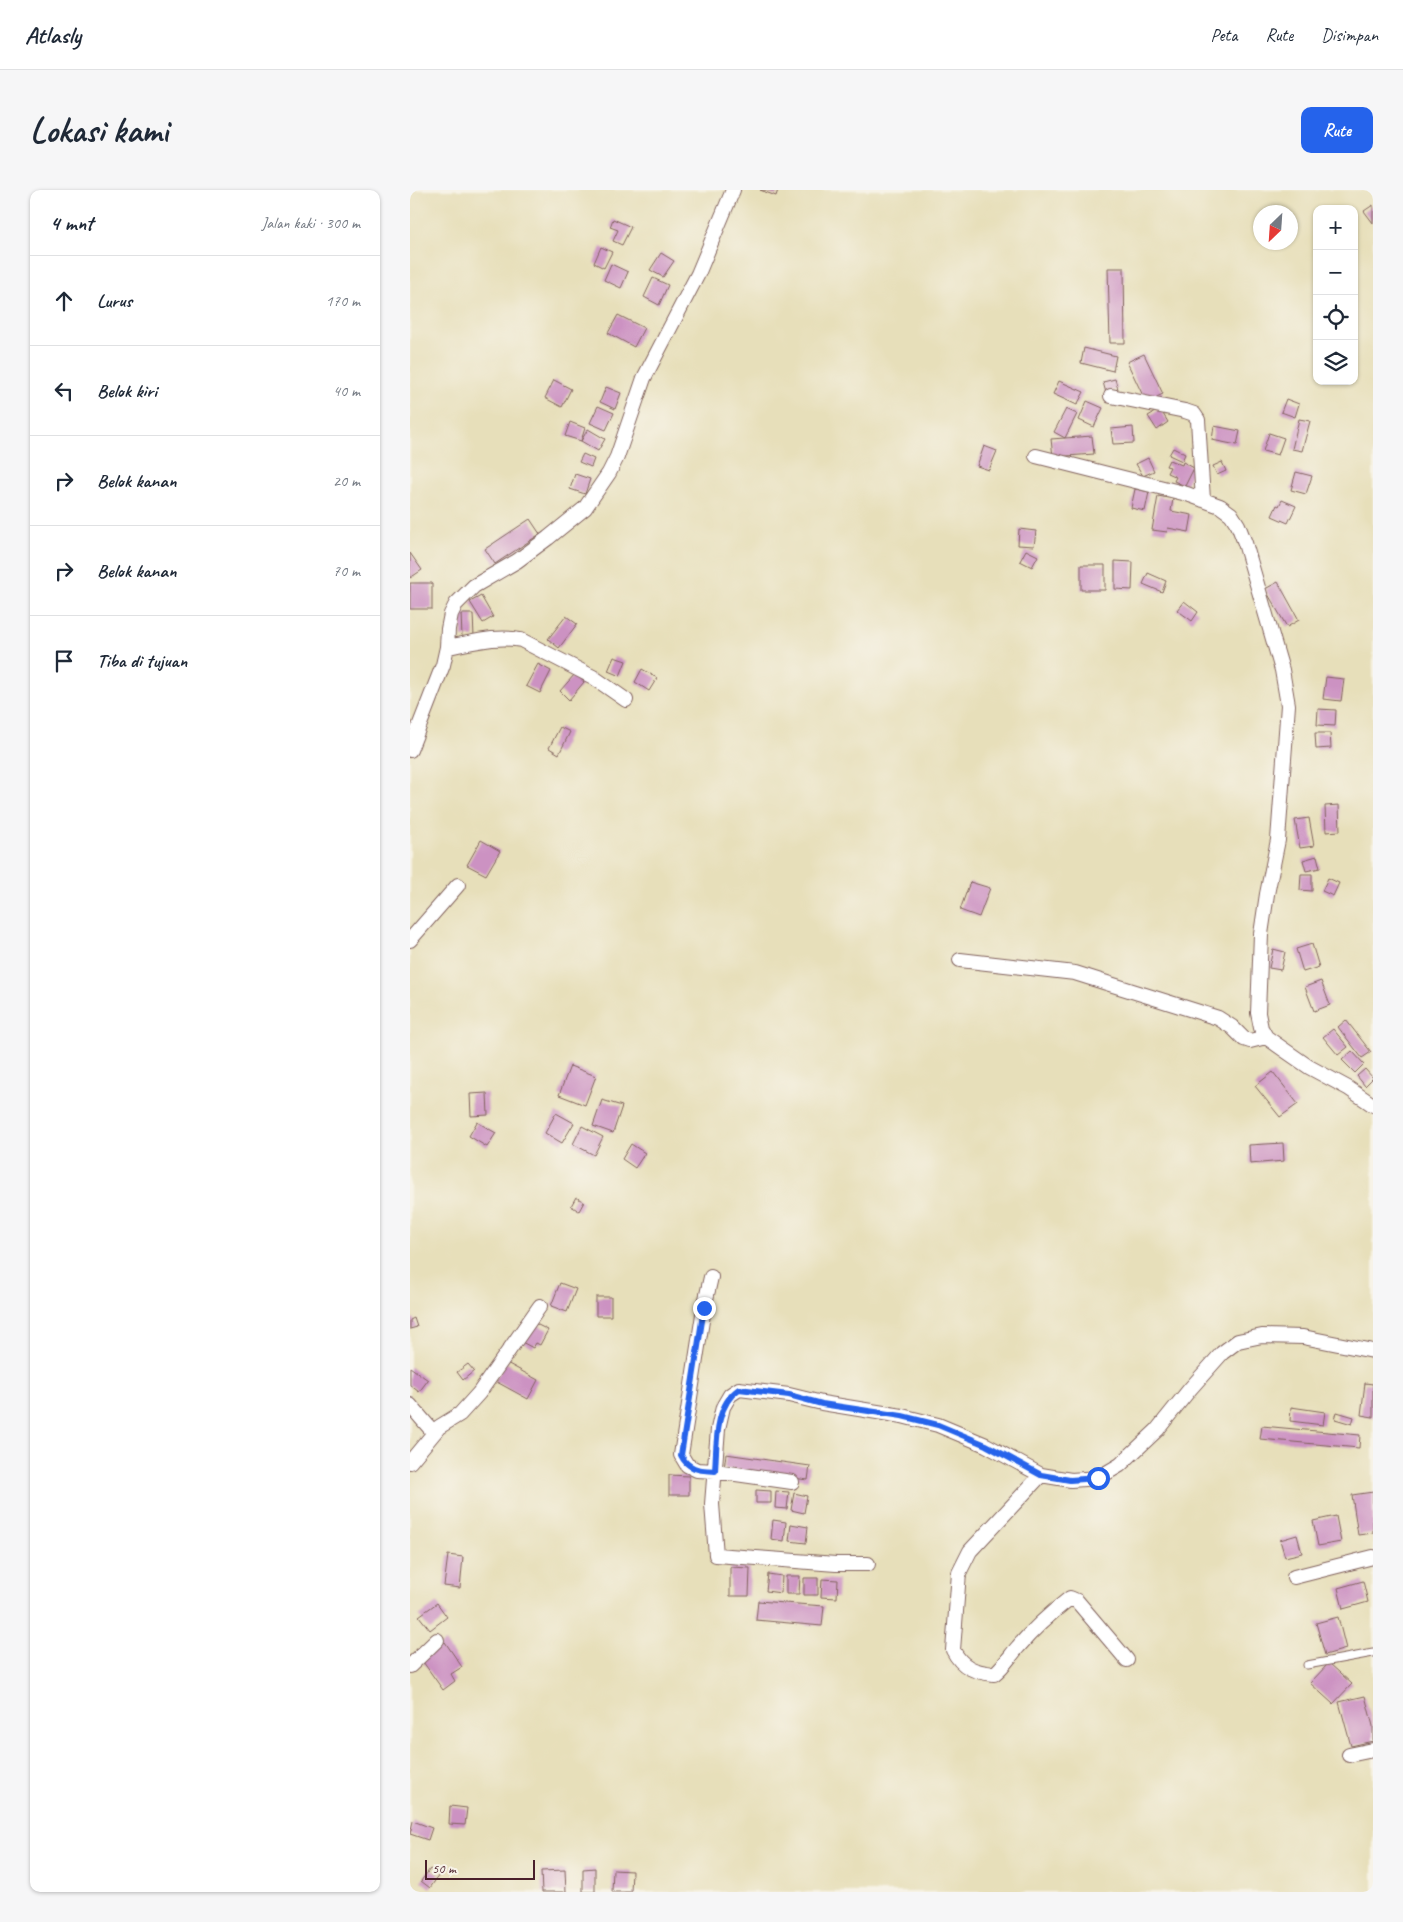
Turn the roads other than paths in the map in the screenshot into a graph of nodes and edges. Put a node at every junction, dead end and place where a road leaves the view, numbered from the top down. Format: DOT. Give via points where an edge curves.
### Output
graph roads {
  1 [pos="733,190"];
  2 [pos="1111,396"];
  3 [pos="1036,456"];
  4 [pos="1203,500"];
  5 [pos="447,647"];
  6 [pos="626,700"];
  7 [pos="410,750"];
  8 [pos="458,885"];
  9 [pos="410,940"];
  10 [pos="960,960"];
  11 [pos="1266,1037"];
  12 [pos="1373,1105"];
  13 [pos="712,1276"];
  14 [pos="540,1306"];
  15 [pos="1373,1351"];
  16 [pos="410,1405"];
  17 [pos="434,1433"];
  18 [pos="410,1462"];
  19 [pos="715,1471"];
  20 [pos="1041,1475"];
  21 [pos="792,1482"];
  22 [pos="1373,1557"];
  23 [pos="868,1564"];
  24 [pos="1294,1577"];
  25 [pos="437,1640"];
  26 [pos="1373,1653"];
  27 [pos="1127,1660"];
  28 [pos="1307,1665"];
  29 [pos="410,1666"];
  30 [pos="1373,1750"];
  31 [pos="1349,1756"];
  1 -- 5 [label="street" via="698,274 644,378 617,457 600,488 584,508 548,538 474,586 462,598 451,614"];
  2 -- 4 [label="street" via="1194,414 1198,420"];
  3 -- 4 [label="street"];
  4 -- 11 [label="street" via="1220,506 1238,525 1282,670 1288,704 1278,840 1261,934 1258,1013"];
  5 -- 6 [label="street" via="508,637 521,640 593,677"];
  5 -- 7 [label="street"];
  8 -- 9 [label="street"];
  10 -- 11 [label="street" via="1076,973 1218,1018 1244,1039 1250,1041"];
  11 -- 12 [label="street"];
  13 -- 19 [label="street" via="681,1455 687,1465 697,1470"];
  14 -- 17 [label="street" via="479,1394 460,1414"];
  15 -- 20 [label="street" via="1303,1337 1262,1336 1238,1341 1222,1353 1157,1430 1120,1464 1098,1478 1070,1480"];
  16 -- 17 [label="street"];
  17 -- 18 [label="street"];
  19 -- 20 [label="street" via="718,1428 724,1407 730,1395 739,1389 789,1395 938,1425 986,1445"];
  19 -- 21 [label="street"];
  19 -- 23 [label="street" via="712,1504 716,1555"];
  20 -- 27 [label="street" via="970,1550 959,1573 952,1650 964,1665 994,1674 1043,1620 1070,1598 1077,1601"];
  22 -- 24 [label="street"];
  25 -- 29 [label="street"];
  26 -- 28 [label="lane"];
  30 -- 31 [label="street"];
}
